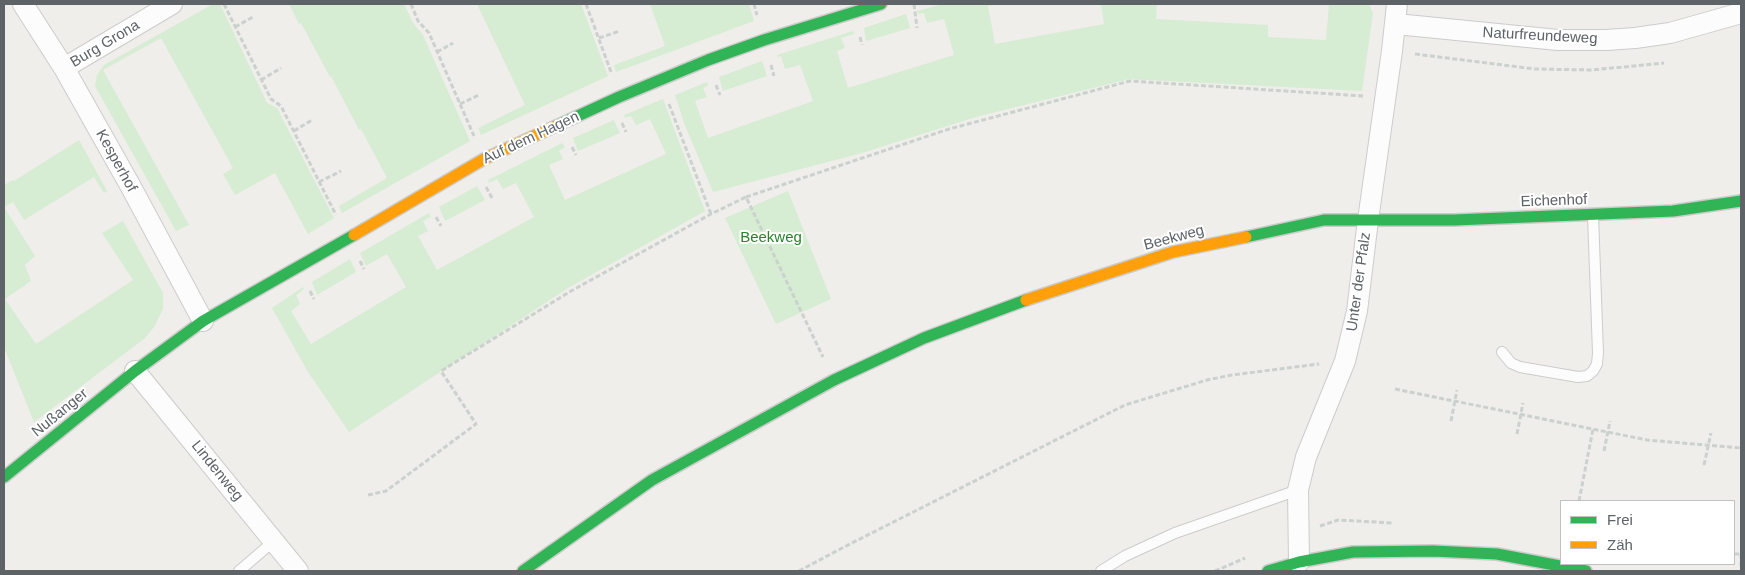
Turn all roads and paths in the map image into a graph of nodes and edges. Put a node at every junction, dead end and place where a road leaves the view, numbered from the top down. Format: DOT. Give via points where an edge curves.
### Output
graph roads {
  1 [pos="24,4"];
  2 [pos="172,4"];
  3 [pos="224,4"];
  4 [pos="411,4"];
  5 [pos="586,4"];
  6 [pos="882,4"];
  7 [pos="914,4"];
  8 [pos="1397,4"];
  9 [pos="1741,13"];
  10 [pos="253,17"];
  11 [pos="1396,24"];
  12 [pos="235,27"];
  13 [pos="916,28"];
  14 [pos="620,31"];
  15 [pos="599,38"];
  16 [pos="453,43"];
  17 [pos="1392,51"];
  18 [pos="437,52"];
  19 [pos="1664,63"];
  20 [pos="64,68"];
  21 [pos="282,68"];
  22 [pos="261,80"];
  23 [pos="660,80"];
  24 [pos="479,95"];
  25 [pos="619,97"];
  26 [pos="1385,98"];
  27 [pos="460,104"];
  28 [pos="312,120"];
  29 [pos="294,130"];
  30 [pos="626,132"];
  31 [pos="484,159"];
  32 [pos="341,172"];
  33 [pos="319,182"];
  34 [pos="746,196"];
  35 [pos="492,198"];
  36 [pos="1741,201"];
  37 [pos="711,214"];
  38 [pos="1593,214"];
  39 [pos="1368,220"];
  40 [pos="348,238"];
  41 [pos="364,269"];
  42 [pos="203,321"];
  43 [pos="1502,352"];
  44 [pos="1345,361"];
  45 [pos="135,371"];
  46 [pos="834,380"];
  47 [pos="1395,389"];
  48 [pos="1457,390"];
  49 [pos="1455,400"];
  50 [pos="1523,403"];
  51 [pos="1521,414"];
  52 [pos="1451,421"];
  53 [pos="1610,421"];
  54 [pos="1593,429"];
  55 [pos="1608,432"];
  56 [pos="1517,434"];
  57 [pos="1711,434"];
  58 [pos="1709,445"];
  59 [pos="1741,448"];
  60 [pos="1604,451"];
  61 [pos="1704,465"];
  62 [pos="4,477"];
  63 [pos="1298,490"];
  64 [pos="368,495"];
  65 [pos="1579,500"];
  66 [pos="274,541"];
  67 [pos="1741,554"];
  68 [pos="1299,562"];
  69 [pos="1741,566"];
  70 [pos="238,571"];
  71 [pos="298,571"];
  72 [pos="523,571"];
  73 [pos="799,571"];
  74 [pos="1101,571"];
  75 [pos="1268,571"];
  76 [pos="1586,571"];
  1 -- 20 [label="street, Kesperhof"];
  2 -- 20 [label="street, Burg Grona"];
  3 -- 12 [label="path"];
  4 -- 18 [label="path"];
  5 -- 15 [label="path"];
  6 -- 23 [label="street, Auf dem Hagen" via="764,40"];
  7 -- 13 [label="path"];
  8 -- 11 [label="street"];
  9 -- 11 [label="street, Naturfreundeweg" via="1670,33 1606,40 1558,40"];
  10 -- 12 [label="path"];
  11 -- 17 [label="street, Unter der Pfalz"];
  12 -- 22 [label="path"];
  14 -- 15 [label="path"];
  15 -- 25 [label="path"];
  16 -- 18 [label="path"];
  17 -- 19 [label="path" via="1535,69 1592,70"];
  17 -- 26 [label="street, Unter der Pfalz"];
  18 -- 27 [label="path"];
  20 -- 42 [label="street, Kesperhof"];
  21 -- 22 [label="path"];
  22 -- 29 [label="path"];
  23 -- 25 [label="street, Auf dem Hagen"];
  23 -- 37 [label="path"];
  24 -- 27 [label="path"];
  25 -- 30 [label="path" via="618,114"];
  25 -- 31 [label="street, Auf dem Hagen"];
  26 -- 34 [label="path" via="1130,82 949,128"];
  26 -- 39 [label="street, Unter der Pfalz"];
  27 -- 31 [label="path"];
  28 -- 29 [label="path"];
  29 -- 33 [label="path"];
  31 -- 35 [label="path" via="483,180"];
  31 -- 40 [label="street, Auf dem Hagen"];
  32 -- 33 [label="path"];
  33 -- 40 [label="path"];
  34 -- 37 [label="path"];
  34 -- 46 [label="path"];
  36 -- 38 [label="street, Eichenhof" via="1673,211"];
  37 -- 64 [label="path" via="571,291 441,371 476,424 386,491"];
  38 -- 39 [label="street, Eichenhof"];
  38 -- 43 [label="lane" via="1598,353 1593,371 1578,377 1520,367 1510,363"];
  39 -- 44 [label="street, Unter der Pfalz" via="1357,311"];
  39 -- 46 [label="street, Beekweg" via="1324,220 1173,252 1037,296 924,338"];
  40 -- 41 [label="path"];
  40 -- 42 [label="street, Auf dem Hagen"];
  42 -- 45 [label="street, Nußanger"];
  44 -- 63 [label="street, Unter der Pfalz" via="1306,457"];
  44 -- 73 [label="path" via="1207,380 1125,405"];
  45 -- 62 [label="street, Nußanger"];
  45 -- 66 [label="street, Lindenweg"];
  46 -- 72 [label="street, Beekweg" via="652,480"];
  47 -- 49 [label="path"];
  48 -- 49 [label="path"];
  49 -- 51 [label="path"];
  49 -- 52 [label="path"];
  50 -- 51 [label="path"];
  51 -- 54 [label="path"];
  51 -- 56 [label="path"];
  53 -- 55 [label="path"];
  54 -- 55 [label="path"];
  54 -- 65 [label="path"];
  55 -- 58 [label="path" via="1647,440"];
  55 -- 60 [label="path"];
  57 -- 58 [label="path"];
  58 -- 59 [label="path"];
  58 -- 61 [label="path"];
  63 -- 68 [label="street, Unter der Pfalz"];
  63 -- 74 [label="lane" via="1175,533"];
  66 -- 70 [label="lane"];
  66 -- 71 [label="street, Lindenweg"];
  67 -- 69 [label="path"];
  68 -- 75 [label="street"];
  68 -- 76 [label="street" via="1353,552 1433,551 1498,554"];
}
